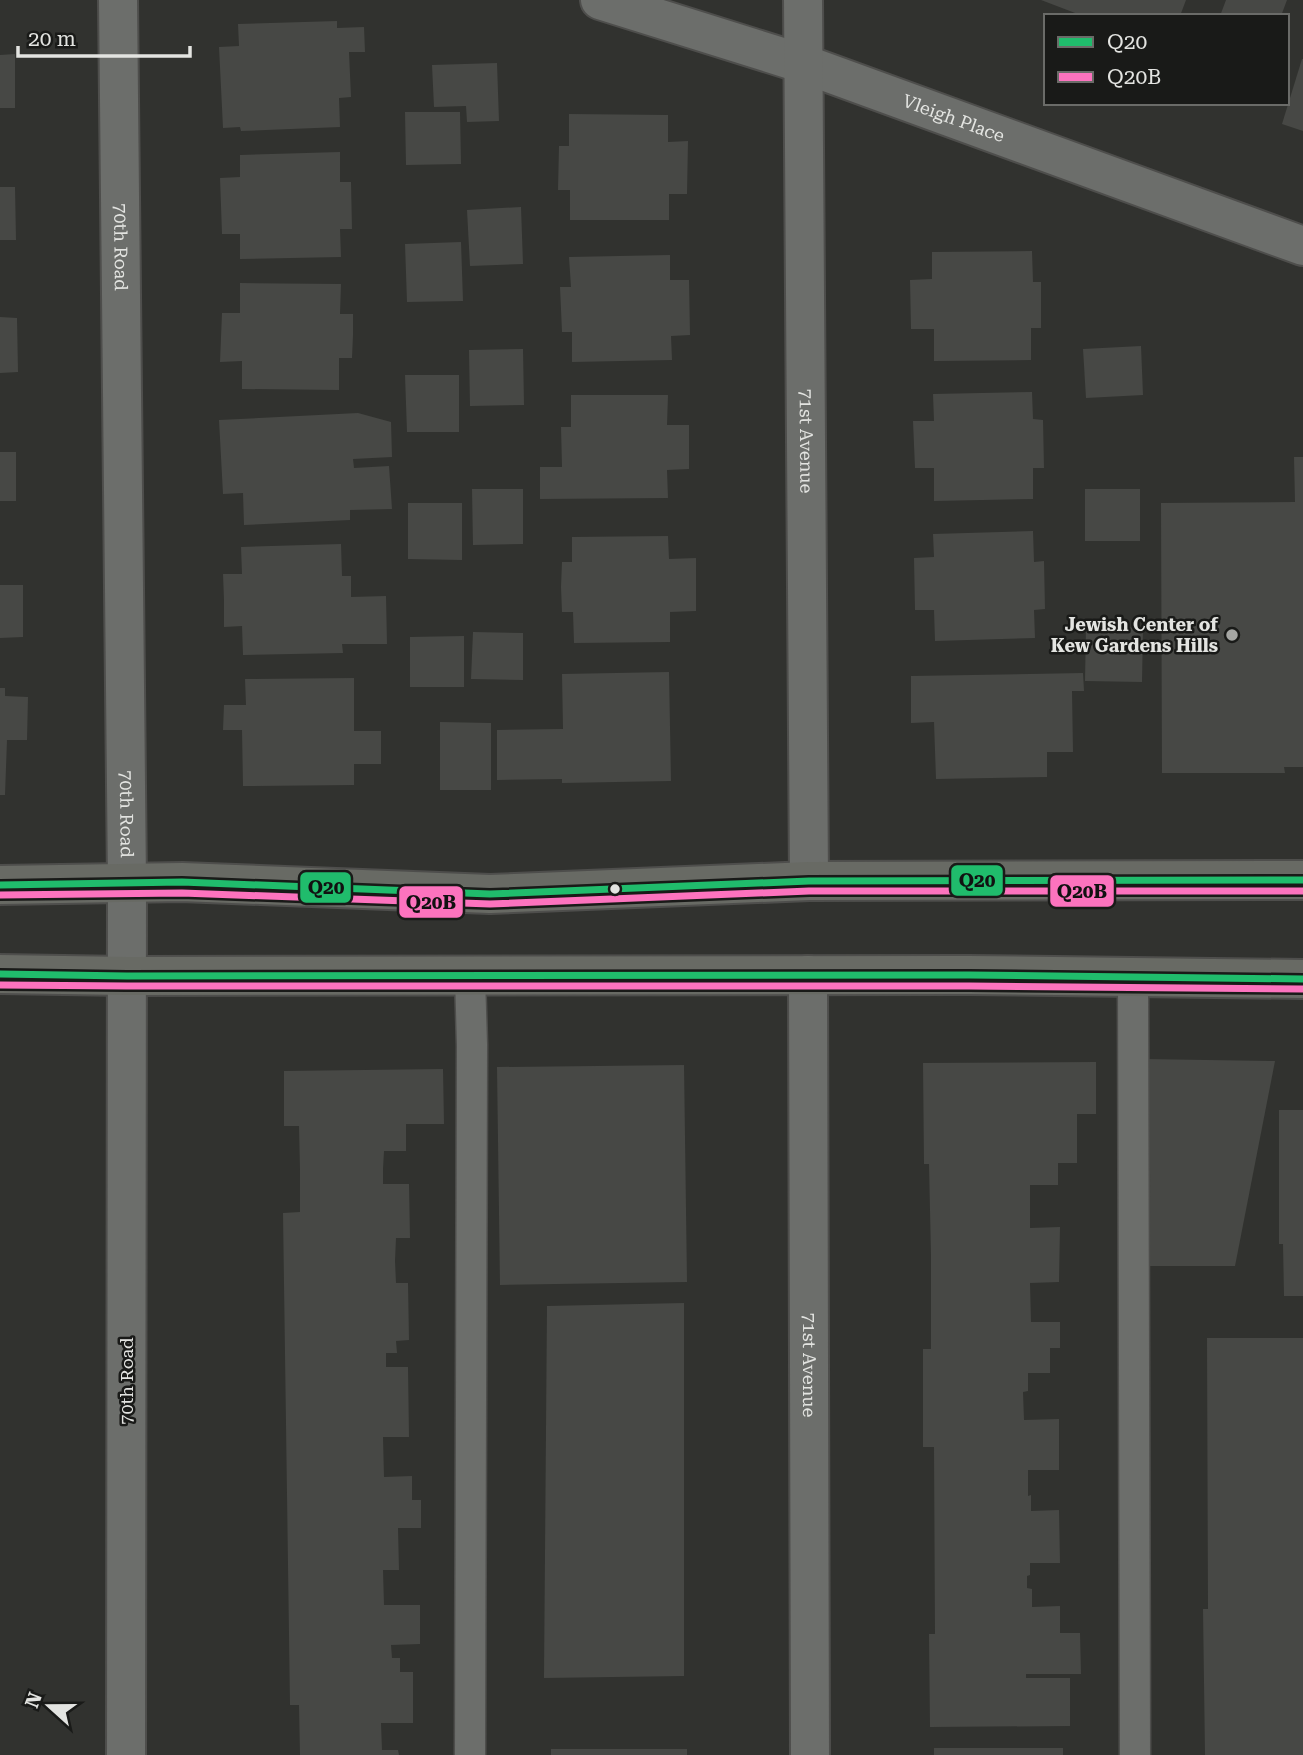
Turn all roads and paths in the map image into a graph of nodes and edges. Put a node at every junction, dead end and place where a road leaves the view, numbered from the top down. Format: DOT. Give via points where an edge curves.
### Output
graph roads {
  1 [pos="117,0"];
  2 [pos="600,0"];
  3 [pos="803,0"];
  4 [pos="804,64"];
  5 [pos="1303,246"];
  6 [pos="1303,880"];
  7 [pos="809,881"];
  8 [pos="127,883"];
  9 [pos="0,885"];
  10 [pos="0,974"];
  11 [pos="808,975"];
  12 [pos="127,976"];
  13 [pos="470,976"];
  14 [pos="1133,977"];
  15 [pos="1303,979"];
  16 [pos="126,1755"];
  17 [pos="470,1755"];
  18 [pos="810,1755"];
  19 [pos="1135,1755"];
  1 -- 8 [label="street, 70th Road"];
  2 -- 4 [label="street, Vleigh Place"];
  3 -- 4 [label="street, 71st Avenue"];
  4 -- 5 [label="street, Vleigh Place"];
  4 -- 7 [label="street, 71st Avenue"];
  6 -- 7 [label="main road"];
  7 -- 8 [label="main road" via="490,894"];
  8 -- 9 [label="main road"];
  8 -- 12 [label="street, 70th Road"];
  10 -- 12 [label="main road"];
  11 -- 13 [label="main road"];
  11 -- 14 [label="main road"];
  11 -- 18 [label="street, 71st Avenue"];
  12 -- 13 [label="main road"];
  12 -- 16 [label="street, 70th Road"];
  13 -- 17 [label="lane"];
  14 -- 15 [label="main road"];
  14 -- 19 [label="lane"];
}
